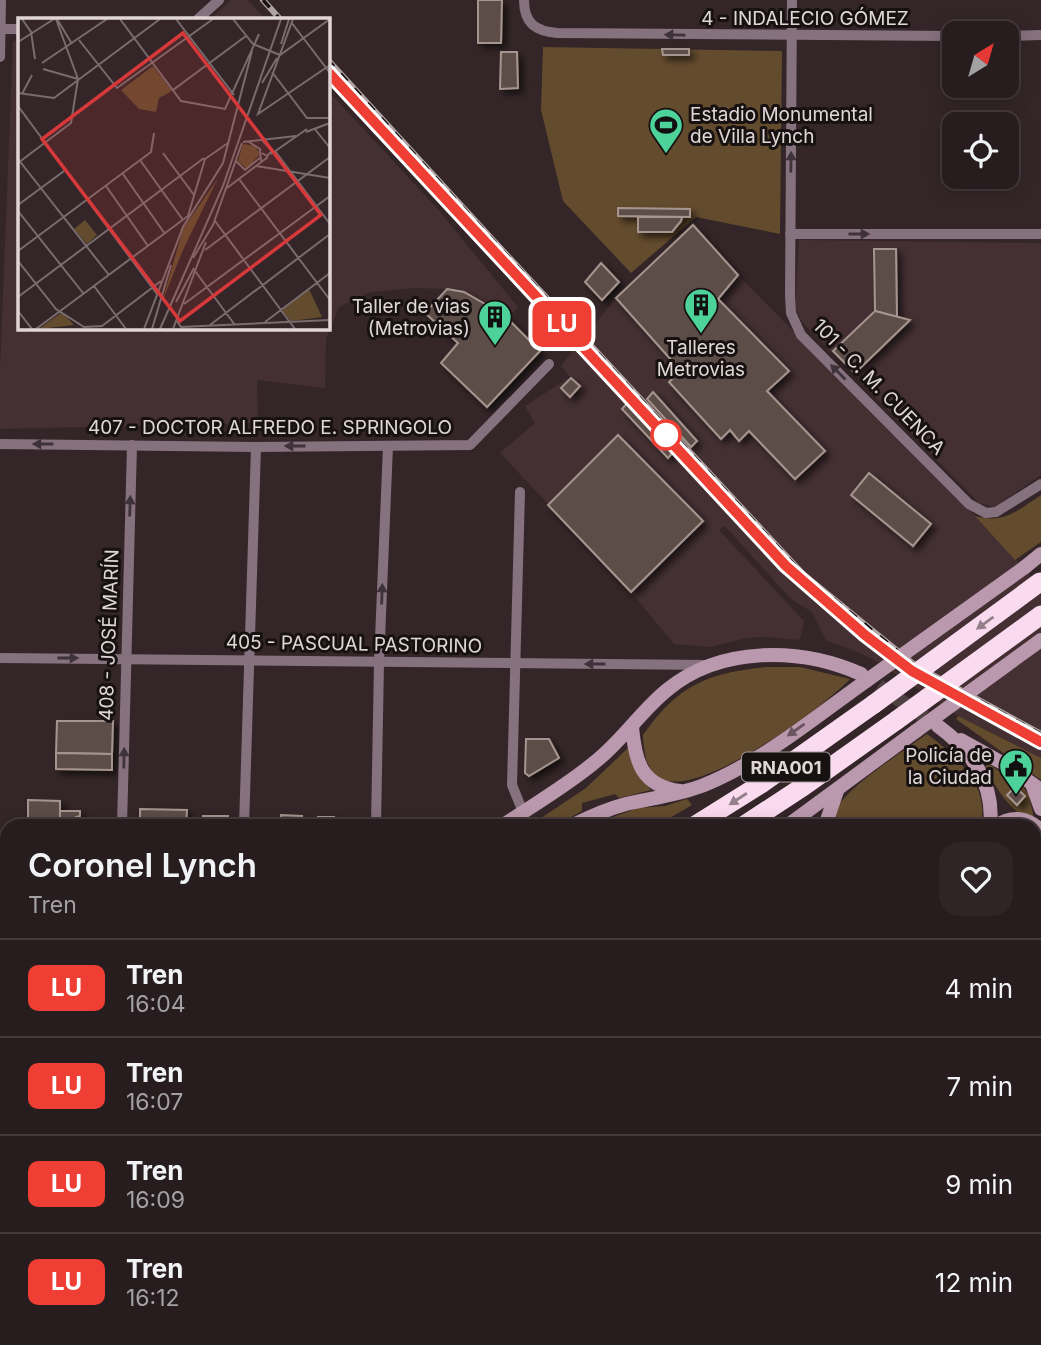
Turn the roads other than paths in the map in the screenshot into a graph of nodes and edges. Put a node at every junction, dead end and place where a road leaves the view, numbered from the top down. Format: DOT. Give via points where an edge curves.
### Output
graph roads {
  1 [pos="1,0"];
  2 [pos="219,0"];
  3 [pos="524,0"];
  4 [pos="792,0"];
  5 [pos="199,18"];
  6 [pos="1,29"];
  7 [pos="792,36"];
  8 [pos="942,36"];
  9 [pos="1019,36"];
  10 [pos="1041,36"];
  11 [pos="0,57"];
  12 [pos="790,234"];
  13 [pos="1041,234"];
  14 [pos="549,365"];
  15 [pos="0,444"];
  16 [pos="132,445"];
  17 [pos="388,446"];
  18 [pos="256,447"];
  19 [pos="1041,484"];
  20 [pos="520,492"];
  21 [pos="1041,554"];
  22 [pos="1041,582"];
  23 [pos="1041,615"];
  24 [pos="1041,640"];
  25 [pos="0,658"];
  26 [pos="126,659"];
  27 [pos="250,659"];
  28 [pos="379,663"];
  29 [pos="514,664"];
  30 [pos="708,665"];
  31 [pos="860,674"];
  32 [pos="632,727"];
  33 [pos="1036,787"];
  34 [pos="838,790"];
  35 [pos="684,792"];
  36 [pos="1041,809"];
  37 [pos="523,812"];
  38 [pos="122,819"];
  39 [pos="244,819"];
  40 [pos="376,819"];
  41 [pos="512,819"];
  42 [pos="585,819"];
  43 [pos="705,819"];
  44 [pos="754,819"];
  45 [pos="797,819"];
  46 [pos="828,819"];
  47 [pos="990,819"];
  1 -- 6 [label="street"];
  2 -- 5 [label="street"];
  7 -- 3 [label="street, 4 - INDALECIO GÓMEZ, one-way" via="543,32 526,17"];
  4 -- 7 [label="street, 101 - C. M. CUENCA"];
  6 -- 11 [label="street"];
  7 -- 8 [label="street, 4 - INDALECIO GÓMEZ"];
  12 -- 7 [label="street, 101 - C. M. CUENCA, one-way"];
  9 -- 10 [label="street"];
  12 -- 13 [label="street, one-way"];
  19 -- 12 [label="street, 101 - C. M. CUENCA, one-way" via="996,512 986,513 969,504 801,335 791,313"];
  14 -- 17 [label="street, 407 - DOCTOR ALFREDO E. SPRINGOLO" via="470,445"];
  16 -- 15 [label="street, 407 - DOCTOR ALFREDO E. SPRINGOLO, one-way"];
  16 -- 18 [label="street, 407 - DOCTOR ALFREDO E. SPRINGOLO"];
  26 -- 16 [label="street, 408 - JOSÉ MARÍN, one-way"];
  17 -- 18 [label="street, 407 - DOCTOR ALFREDO E. SPRINGOLO, one-way"];
  28 -- 17 [label="street, one-way"];
  18 -- 27 [label="street"];
  20 -- 29 [label="street"];
  21 -- 35 [label="street, one-way, bridge" via="767,751"];
  22 -- 43 [label="highway, RNA001, one-way, bridge" via="761,784"];
  23 -- 44 [label="highway, RNA001, bridge"];
  24 -- 34 [label="street, bridge"];
  25 -- 26 [label="street, 405 - PASCUAL PASTORINO, one-way"];
  26 -- 27 [label="street, 405 - PASCUAL PASTORINO"];
  38 -- 26 [label="street, 408 - JOSÉ MARÍN, one-way"];
  27 -- 28 [label="street, 405 - PASCUAL PASTORINO"];
  27 -- 39 [label="street"];
  28 -- 29 [label="street, 405 - PASCUAL PASTORINO"];
  28 -- 40 [label="street"];
  30 -- 29 [label="street, 405 - PASCUAL PASTORINO, one-way"];
  29 -- 37 [label="street" via="512,785"];
  30 -- 31 [label="street" via="793,656"];
  30 -- 32 [label="street" via="665,691"];
  32 -- 35 [label="street" via="643,774 656,785"];
  32 -- 37 [label="street" via="595,763"];
  33 -- 36 [label="street"];
  33 -- 47 [label="street" via="944,730 981,772"];
  34 -- 45 [label="street"];
  34 -- 46 [label="street"];
  35 -- 42 [label="street"];
  37 -- 41 [label="street"];
}
